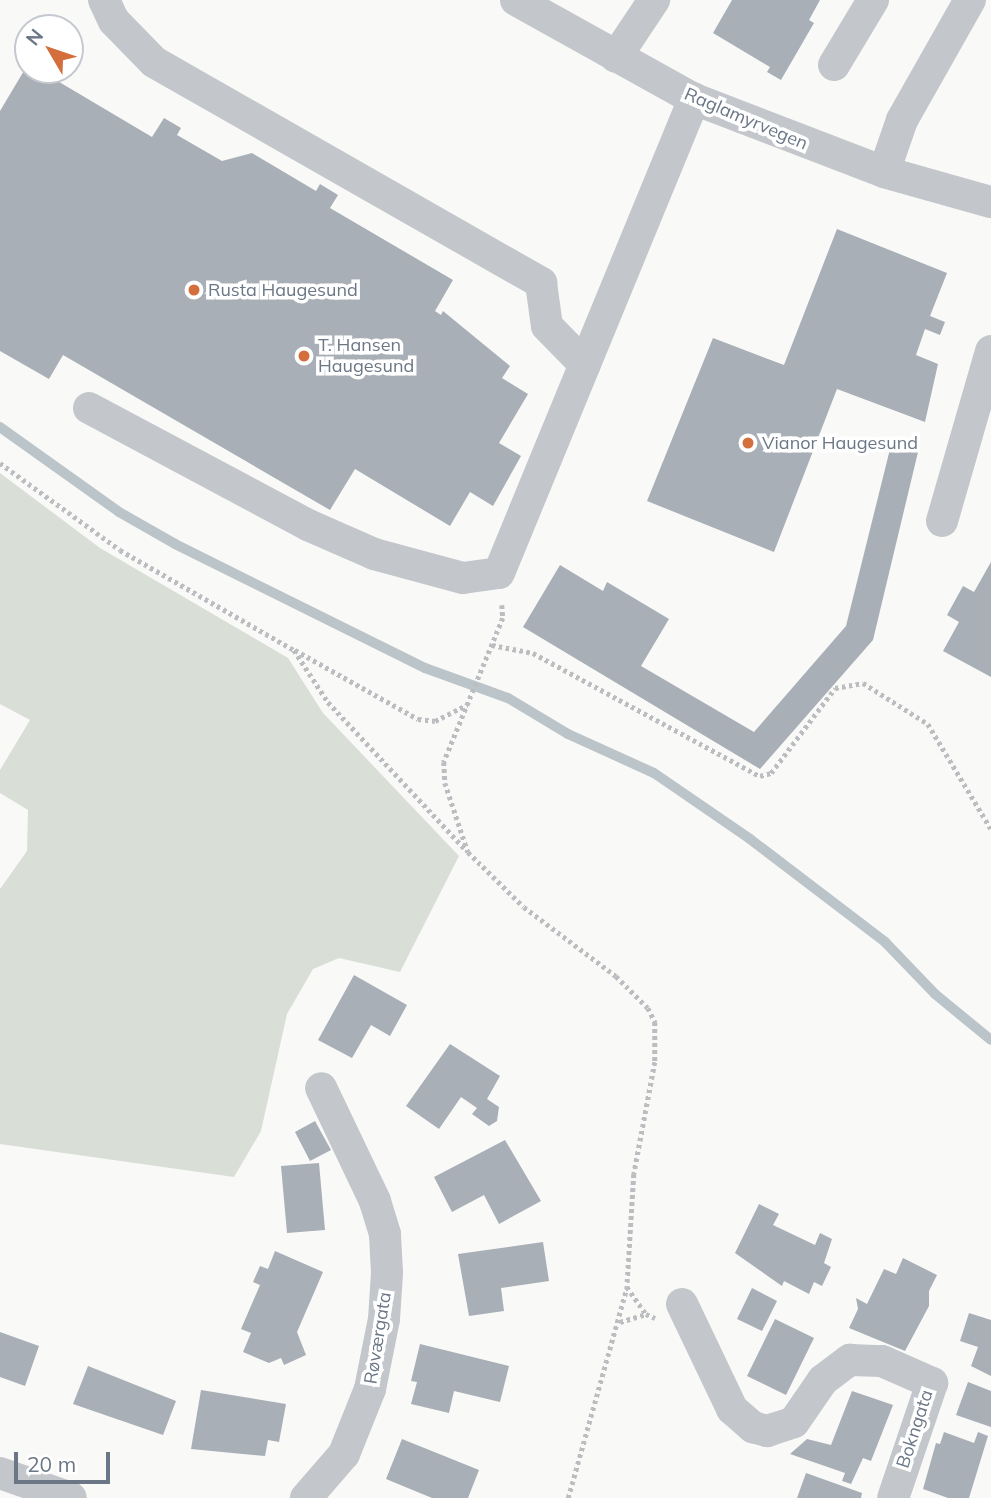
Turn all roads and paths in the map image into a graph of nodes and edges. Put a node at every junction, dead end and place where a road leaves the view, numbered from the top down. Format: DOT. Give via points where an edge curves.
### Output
graph roads {
  1 [pos="104,0"];
  2 [pos="516,0"];
  3 [pos="654,0"];
  4 [pos="873,0"];
  5 [pos="970,0"];
  6 [pos="616,57"];
  7 [pos="834,65"];
  8 [pos="694,99"];
  9 [pos="884,172"];
  10 [pos="991,202"];
  11 [pos="991,351"];
  12 [pos="585,365"];
  13 [pos="89,408"];
  14 [pos="0,463"];
  15 [pos="942,521"];
  16 [pos="499,573"];
  17 [pos="492,645"];
  18 [pos="295,650"];
  19 [pos="468,704"];
  20 [pos="991,829"];
  21 [pos="468,852"];
  22 [pos="321,1088"];
  23 [pos="627,1287"];
  24 [pos="682,1304"];
  25 [pos="646,1314"];
  26 [pos="0,1473"];
  27 [pos="71,1498"];
  28 [pos="306,1498"];
  29 [pos="568,1498"];
  30 [pos="893,1498"];
  1 -- 12 [label="street" via="114,21 154,61 541,283 547,326"];
  2 -- 6 [label="street, Raglamyrvegen"];
  3 -- 6 [label="street"];
  4 -- 7 [label="street"];
  5 -- 9 [label="street" via="902,120"];
  6 -- 8 [label="street, Raglamyrvegen"];
  8 -- 9 [label="street, Raglamyrvegen"];
  8 -- 12 [label="street"];
  9 -- 10 [label="street, Raglamyrvegen"];
  11 -- 15 [label="street"];
  12 -- 16 [label="street"];
  13 -- 16 [label="street" via="308,525 374,554 463,578"];
  14 -- 18 [label="path" via="120,550"];
  16 -- 17 [label="path" via="503,618"];
  17 -- 19 [label="path"];
  17 -- 20 [label="path" via="533,653 760,776 771,773 835,688 863,683 928,723"];
  18 -- 19 [label="path" via="418,719 435,721"];
  18 -- 21 [label="path" via="328,702"];
  19 -- 21 [label="path" via="444,762 452,810"];
  21 -- 23 [label="path" via="524,907 616,976 648,1008 655,1022 655,1062 634,1174"];
  22 -- 28 [label="street, Røværgata" via="375,1201 385,1234 387,1273 384,1319 370,1389 344,1454"];
  23 -- 25 [label="path"];
  23 -- 29 [label="path"];
  24 -- 30 [label="street, Bokngata" via="732,1409 753,1427 767,1432 794,1422 823,1380 850,1360 882,1361 932,1383"];
  26 -- 27 [label="street"];
}
